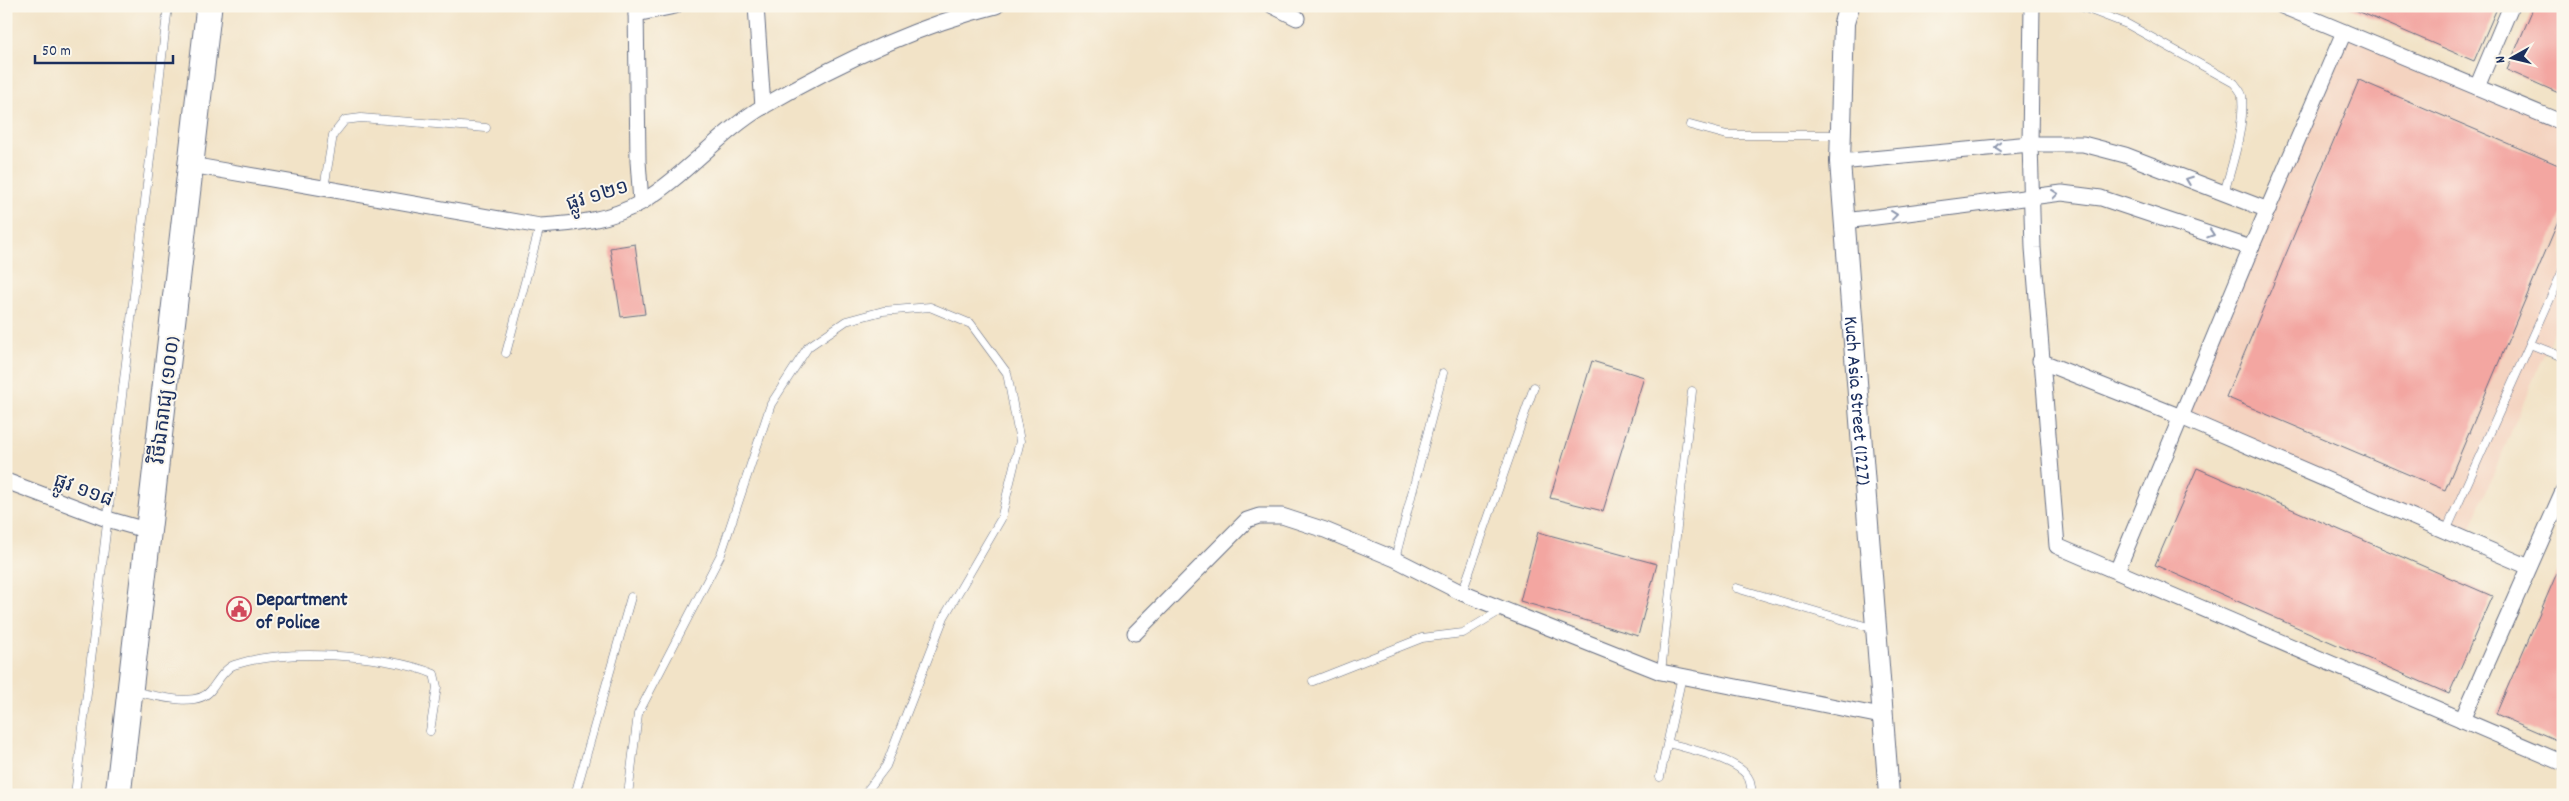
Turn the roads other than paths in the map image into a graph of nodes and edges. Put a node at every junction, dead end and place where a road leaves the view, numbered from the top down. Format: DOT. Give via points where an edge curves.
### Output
graph roads {
  1 [pos="168,6"];
  2 [pos="209,6"];
  3 [pos="675,6"];
  4 [pos="756,6"];
  5 [pos="996,6"];
  6 [pos="1273,6"];
  7 [pos="1849,6"];
  8 [pos="2032,6"];
  9 [pos="2080,6"];
  10 [pos="2282,6"];
  11 [pos="2511,6"];
  12 [pos="636,10"];
  13 [pos="1297,18"];
  14 [pos="2344,32"];
  15 [pos="2477,87"];
  16 [pos="762,107"];
  17 [pos="2563,123"];
  18 [pos="1690,125"];
  19 [pos="486,128"];
  20 [pos="1839,135"];
  21 [pos="2030,144"];
  22 [pos="1840,162"];
  23 [pos="191,164"];
  24 [pos="324,188"];
  25 [pos="2224,193"];
  26 [pos="2031,198"];
  27 [pos="641,202"];
  28 [pos="2268,210"];
  29 [pos="1845,221"];
  30 [pos="540,226"];
  31 [pos="2251,248"];
  32 [pos="2563,270"];
  33 [pos="2530,344"];
  34 [pos="506,353"];
  35 [pos="2563,357"];
  36 [pos="2040,361"];
  37 [pos="1443,373"];
  38 [pos="1534,388"];
  39 [pos="1692,391"];
  40 [pos="2181,417"];
  41 [pos="6,481"];
  42 [pos="2563,491"];
  43 [pos="107,519"];
  44 [pos="149,531"];
  45 [pos="2446,531"];
  46 [pos="1395,559"];
  47 [pos="2529,567"];
  48 [pos="2117,571"];
  49 [pos="1736,588"];
  50 [pos="1462,593"];
  51 [pos="631,597"];
  52 [pos="1503,609"];
  53 [pos="1875,629"];
  54 [pos="1135,633"];
  55 [pos="1661,672"];
  56 [pos="1682,676"];
  57 [pos="1312,681"];
  58 [pos="130,691"];
  59 [pos="1881,716"];
  60 [pos="2462,720"];
  61 [pos="430,731"];
  62 [pos="1668,743"];
  63 [pos="2563,763"];
  64 [pos="1660,777"];
  65 [pos="75,795"];
  66 [pos="118,795"];
  67 [pos="575,795"];
  68 [pos="628,795"];
  69 [pos="864,795"];
  70 [pos="1752,795"];
  71 [pos="1889,795"];
  1 -- 43 [label="lane"];
  2 -- 23 [label="main road, វិថីឯករាជ្យ (១០០)"];
  3 -- 12 [label="street"];
  4 -- 16 [label="street"];
  5 -- 16 [label="street, ផ្លូវ ១២១" via="880,45"];
  6 -- 13 [label="street"];
  7 -- 20 [label="street, Kuch Asia Street (1227)" via="1844,23"];
  8 -- 21 [label="street"];
  9 -- 25 [label="lane" via="2127,24 2234,83 2242,94 2242,107 2236,154"];
  10 -- 14 [label="street"];
  11 -- 15 [label="street"];
  12 -- 27 [label="street"];
  14 -- 15 [label="street"];
  14 -- 28 [label="street"];
  15 -- 17 [label="street"];
  16 -- 27 [label="street, ផ្លូវ ១២១"];
  18 -- 20 [label="lane" via="1727,135"];
  19 -- 24 [label="lane" via="361,118 345,120 333,135"];
  20 -- 22 [label="street, Kuch Asia Street (1227)"];
  21 -- 22 [label="street, one-way"];
  25 -- 21 [label="street, one-way" via="2125,154 2083,144"];
  21 -- 26 [label="street"];
  22 -- 29 [label="street, Kuch Asia Street (1227)"];
  23 -- 24 [label="street, ផ្លូវ ១២១"];
  23 -- 44 [label="main road, វិថីឯករាជ្យ (១០០)"];
  24 -- 30 [label="street, ផ្លូវ ១២១"];
  25 -- 28 [label="street"];
  29 -- 26 [label="street, one-way"];
  26 -- 31 [label="street, one-way" via="2062,193 2101,198"];
  26 -- 36 [label="street"];
  27 -- 30 [label="street, ផ្លូវ ១២១" via="579,224"];
  28 -- 31 [label="street"];
  29 -- 53 [label="street, Kuch Asia Street (1227)"];
  30 -- 34 [label="lane"];
  31 -- 40 [label="street"];
  32 -- 33 [label="lane"];
  33 -- 35 [label="lane"];
  33 -- 45 [label="lane"];
  36 -- 40 [label="street"];
  36 -- 48 [label="street" via="2054,542 2060,548"];
  37 -- 46 [label="lane"];
  38 -- 50 [label="lane"];
  39 -- 55 [label="lane"];
  40 -- 45 [label="street"];
  40 -- 48 [label="street"];
  41 -- 43 [label="street, ផ្លូវ ១១៨"];
  42 -- 47 [label="street"];
  43 -- 44 [label="street, ផ្លូវ ១១៨"];
  43 -- 65 [label="lane"];
  44 -- 58 [label="main road, វិថីឯករាជ្យ (១០០)"];
  45 -- 47 [label="street"];
  46 -- 50 [label="street"];
  46 -- 54 [label="street" via="1282,516 1260,516 1247,520"];
  47 -- 60 [label="street"];
  48 -- 60 [label="street"];
  49 -- 53 [label="lane"];
  50 -- 52 [label="street"];
  51 -- 67 [label="lane"];
  52 -- 55 [label="street"];
  52 -- 57 [label="lane" via="1463,633 1422,638"];
  53 -- 59 [label="street, Kuch Asia Street (1227)"];
  55 -- 56 [label="street"];
  56 -- 59 [label="street"];
  56 -- 62 [label="lane"];
  58 -- 61 [label="lane" via="193,701 206,697 231,666 246,661 317,655 382,660 434,674 437,687"];
  58 -- 66 [label="main road, វិថីឯករាជ្យ (១០០)"];
  59 -- 71 [label="street, Kuch Asia Street (1227)"];
  60 -- 63 [label="street"];
  62 -- 64 [label="lane"];
  62 -- 70 [label="lane" via="1736,766 1749,779"];
  68 -- 69 [label="lane" via="638,714 721,554 771,404 808,347 846,321 883,311 930,307 971,324 1007,373 1020,441 1001,519 944,617 886,766"];
}
